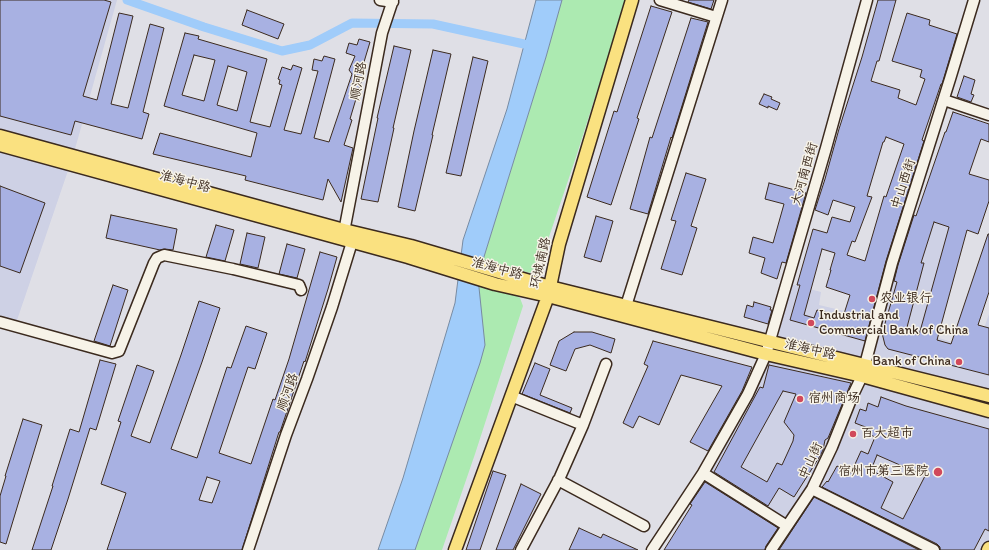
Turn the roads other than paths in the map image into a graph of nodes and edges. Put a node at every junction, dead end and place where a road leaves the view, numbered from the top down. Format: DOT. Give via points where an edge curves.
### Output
graph roads {
  1 [pos="380,0"];
  2 [pos="632,0"];
  3 [pos="660,0"];
  4 [pos="722,0"];
  5 [pos="867,0"];
  6 [pos="974,0"];
  7 [pos="392,2"];
  8 [pos="716,17"];
  9 [pos="944,100"];
  10 [pos="989,115"];
  11 [pos="0,136"];
  12 [pos="0,145"];
  13 [pos="346,237"];
  14 [pos="499,278"];
  15 [pos="301,290"];
  16 [pos="549,292"];
  17 [pos="626,306"];
  18 [pos="0,322"];
  19 [pos="770,341"];
  20 [pos="766,354"];
  21 [pos="606,364"];
  22 [pos="864,370"];
  23 [pos="511,396"];
  24 [pos="989,396"];
  25 [pos="989,411"];
  26 [pos="583,425"];
  27 [pos="703,473"];
  28 [pos="558,480"];
  29 [pos="812,489"];
  30 [pos="644,526"];
  31 [pos="787,526"];
  32 [pos="248,550"];
  33 [pos="455,550"];
  34 [pos="521,550"];
  35 [pos="652,550"];
  36 [pos="771,550"];
  37 [pos="934,550"];
  1 -- 7 [label="street"];
  2 -- 16 [label="main road, 环城南路" via="559,244"];
  3 -- 8 [label="street"];
  4 -- 8 [label="street"];
  5 -- 19 [label="street, 大河南西街"];
  6 -- 9 [label="street, 中山西街"];
  7 -- 13 [label="street, 顺河路" via="382,33"];
  8 -- 17 [label="street"];
  9 -- 10 [label="street"];
  9 -- 22 [label="street, 中山西街" via="892,263"];
  11 -- 13 [label="main road, 淮海中路"];
  12 -- 13 [label="main road, 淮海中路"];
  13 -- 14 [label="main road, 淮海中路" via="453,271"];
  13 -- 14 [label="main road, 淮海中路" via="411,246 457,259"];
  13 -- 32 [label="street, 顺河路" via="332,307"];
  14 -- 16 [label="main road, 淮海中路"];
  15 -- 18 [label="street" via="299,285 164,256 157,258 154,263 119,351 112,353"];
  16 -- 17 [label="main road, 淮海中路"];
  16 -- 20 [label="main road, 淮海中路"];
  16 -- 23 [label="main road, 环城南路"];
  17 -- 19 [label="main road, 淮海中路"];
  19 -- 20 [label="street, 大河南西街"];
  19 -- 22 [label="main road, 淮海中路"];
  20 -- 22 [label="main road, 淮海中路"];
  20 -- 27 [label="street, 大河南西街" via="748,394"];
  21 -- 26 [label="street"];
  22 -- 24 [label="main road, 淮海中路"];
  22 -- 25 [label="main road, 淮海中路"];
  22 -- 29 [label="street, 中山街"];
  23 -- 26 [label="street"];
  23 -- 33 [label="main road, 环城南路"];
  26 -- 28 [label="street"];
  27 -- 31 [label="street"];
  27 -- 35 [label="street, 大河南西街"];
  28 -- 30 [label="street"];
  28 -- 34 [label="street"];
  29 -- 31 [label="street, 中山街"];
  29 -- 37 [label="street"];
  31 -- 36 [label="street, 中山街"];
}
